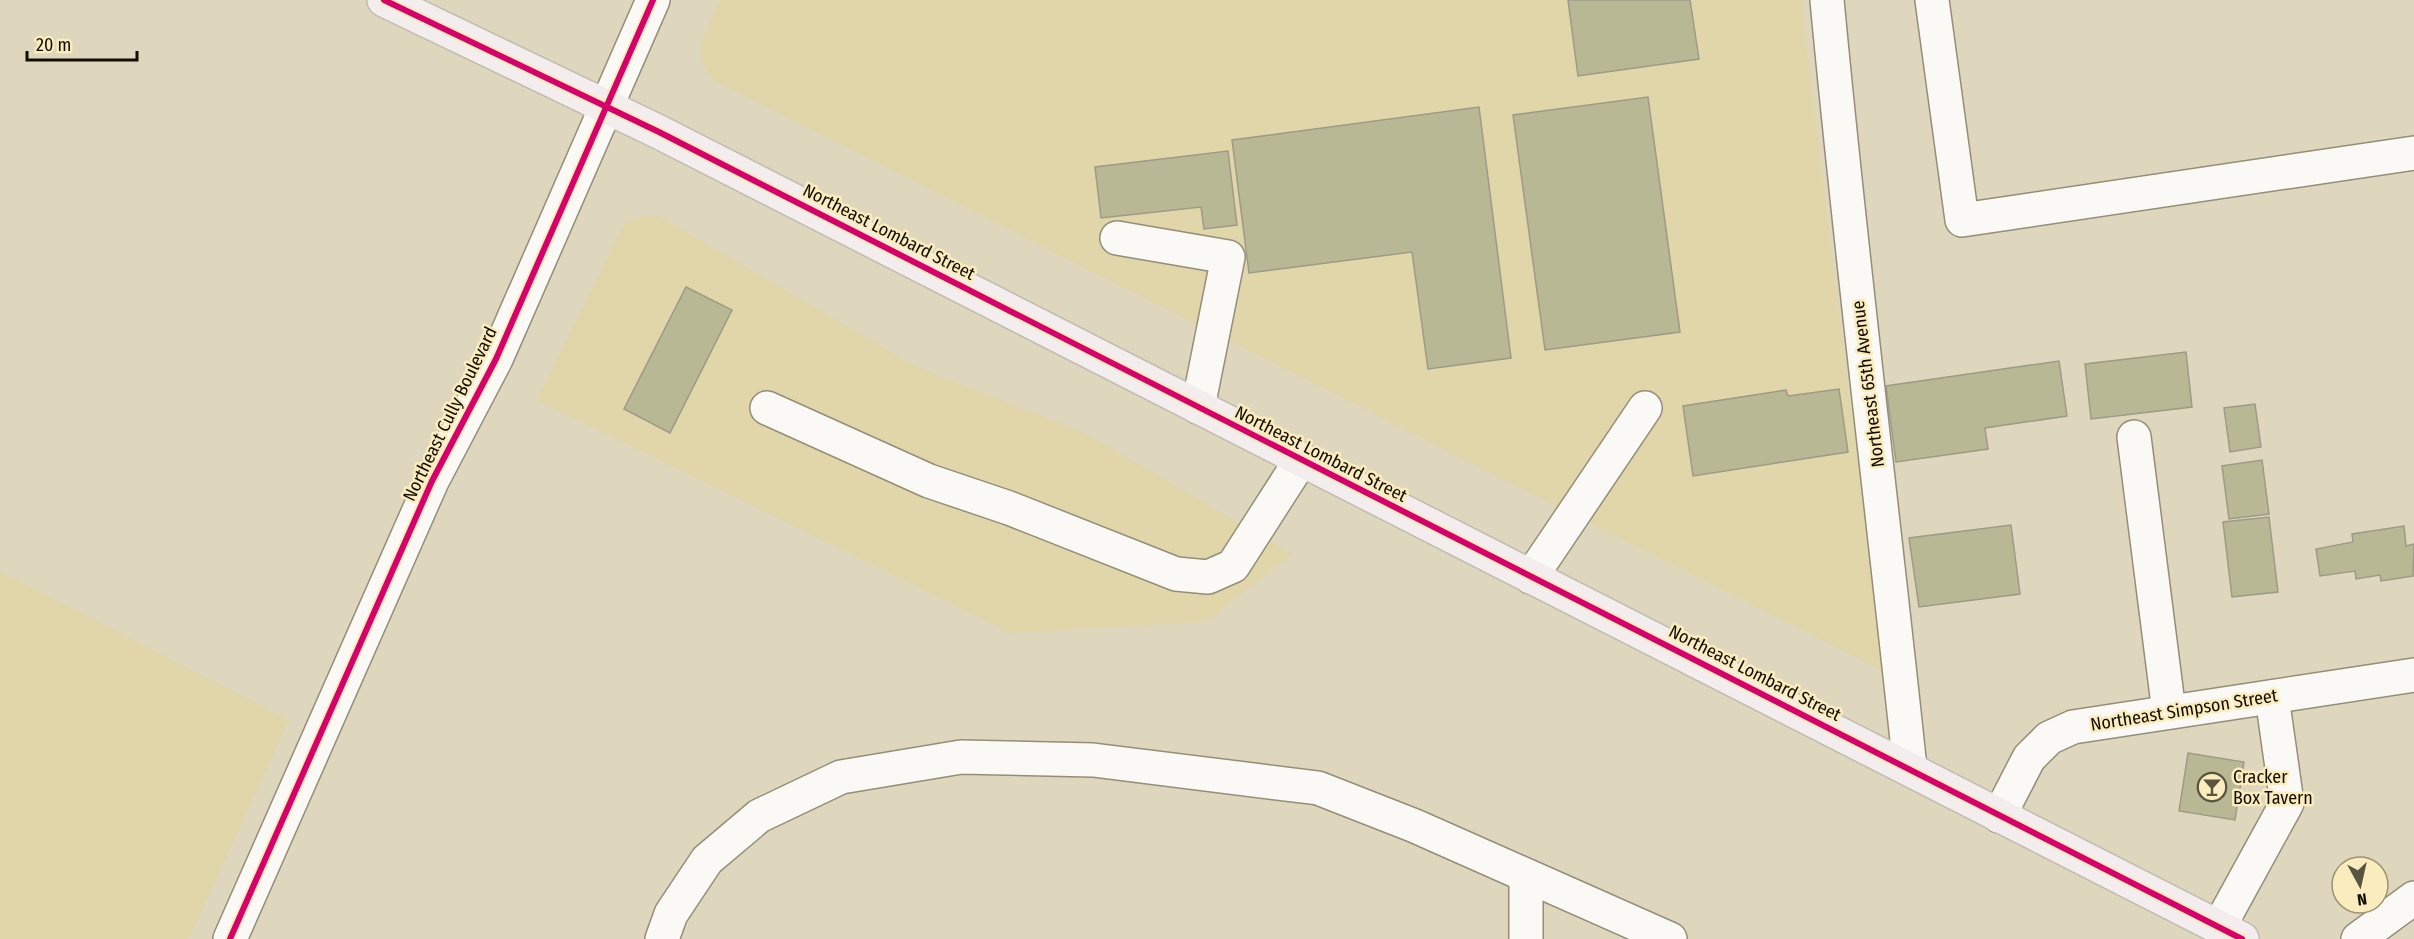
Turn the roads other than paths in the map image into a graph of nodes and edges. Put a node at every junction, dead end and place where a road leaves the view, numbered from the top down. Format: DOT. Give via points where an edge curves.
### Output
graph roads {
  1 [pos="384,0"];
  2 [pos="653,0"];
  3 [pos="1827,0"];
  4 [pos="1932,0"];
  5 [pos="607,106"];
  6 [pos="2414,153"];
  7 [pos="1117,238"];
  8 [pos="1198,407"];
  9 [pos="767,408"];
  10 [pos="1645,408"];
  11 [pos="2134,437"];
  12 [pos="1301,460"];
  13 [pos="1531,577"];
  14 [pos="2414,675"];
  15 [pos="2272,697"];
  16 [pos="2169,712"];
  17 [pos="1910,768"];
  18 [pos="2000,816"];
  19 [pos="1526,876"];
  20 [pos="2414,898"];
  21 [pos="2231,933"];
  22 [pos="230,939"];
  23 [pos="662,939"];
  24 [pos="1526,939"];
  25 [pos="1670,939"];
  26 [pos="2358,939"];
  1 -- 5 [label="main road, Northeast Lombard Street"];
  2 -- 5 [label="street, Northeast Cully Boulevard"];
  3 -- 17 [label="street, Northeast 65th Avenue"];
  4 -- 6 [label="street" via="1962,220"];
  5 -- 8 [label="main road, Northeast Lombard Street"];
  5 -- 22 [label="street, Northeast Cully Boulevard" via="496,359 432,481"];
  7 -- 8 [label="street" via="1228,257"];
  8 -- 12 [label="main road, Northeast Lombard Street"];
  9 -- 12 [label="street" via="929,481 1176,574 1208,577 1233,566"];
  10 -- 13 [label="street"];
  11 -- 16 [label="street"];
  12 -- 13 [label="main road, Northeast Lombard Street"];
  13 -- 17 [label="main road, Northeast Lombard Street"];
  14 -- 15 [label="street, Northeast Simpson Street"];
  15 -- 16 [label="street, Northeast Simpson Street"];
  15 -- 21 [label="street" via="2287,802"];
  16 -- 18 [label="street, Northeast Simpson Street" via="2073,727 2049,738 2030,758"];
  17 -- 18 [label="main road, Northeast Lombard Street"];
  18 -- 21 [label="main road, Northeast Lombard Street"];
  19 -- 23 [label="street" via="1318,788 1093,760 961,758 841,777 759,816 707,860 670,914"];
  19 -- 24 [label="street"];
  19 -- 25 [label="street"];
  20 -- 26 [label="street"];
}
